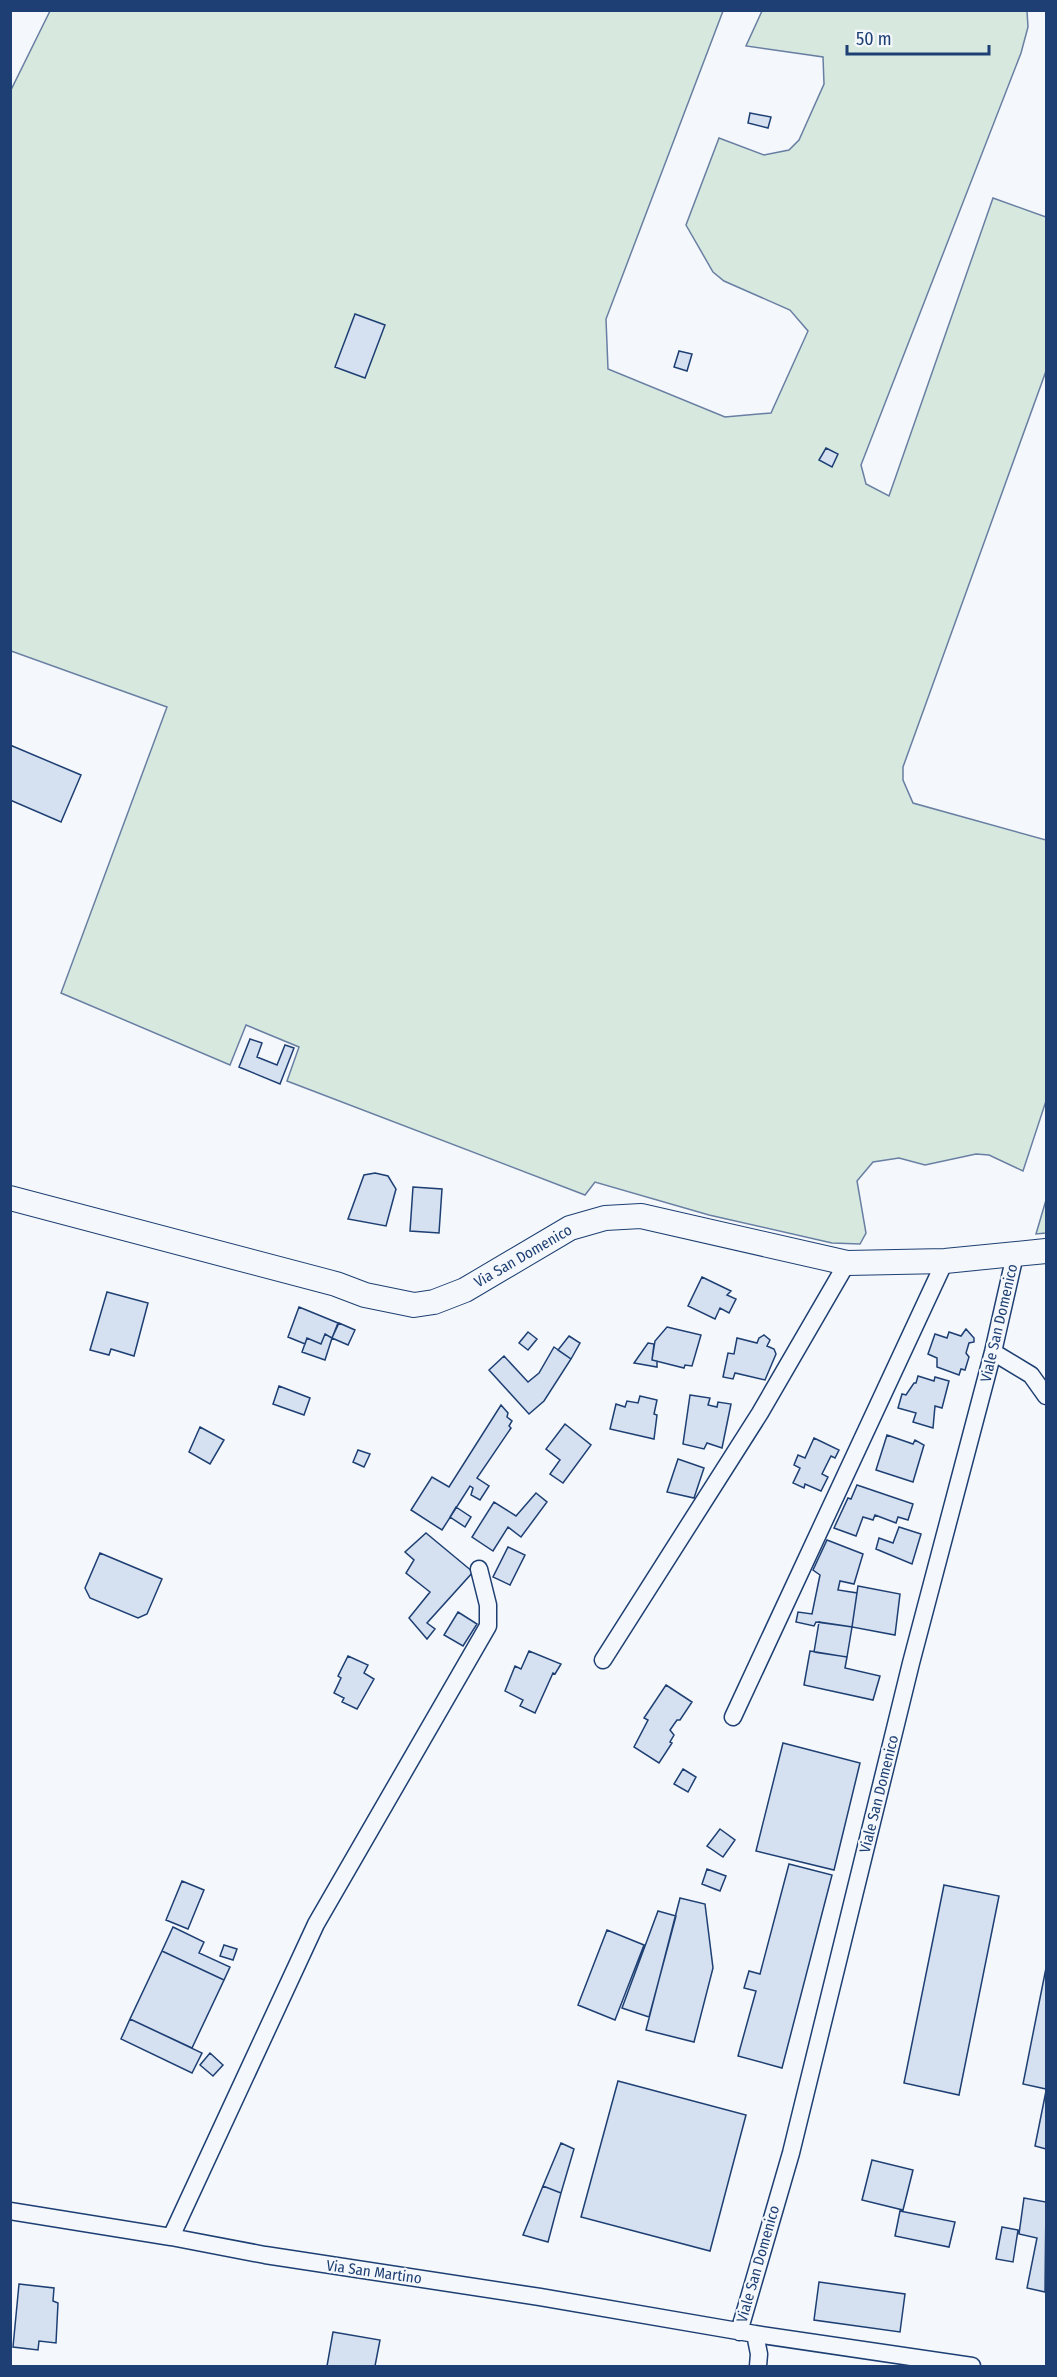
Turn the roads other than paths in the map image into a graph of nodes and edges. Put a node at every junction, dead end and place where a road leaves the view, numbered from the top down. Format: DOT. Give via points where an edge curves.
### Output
graph roads {
  1 [pos="10,1198"];
  2 [pos="1047,1251"];
  3 [pos="1015,1255"];
  4 [pos="945,1261"];
  5 [pos="847,1263"];
  6 [pos="993,1352"];
  7 [pos="1047,1396"];
  8 [pos="479,1569"];
  9 [pos="603,1660"];
  10 [pos="733,1717"];
  11 [pos="10,2211"];
  12 [pos="171,2237"];
  13 [pos="747,2333"];
  14 [pos="758,2367"];
  15 [pos="972,2367"];
  1 -- 5 [label="street, Via San Domenico" via="414,1305 465,1290 570,1228 605,1218 640,1216"];
  2 -- 3 [label="street, Via San Domenico"];
  3 -- 4 [label="street, Via San Domenico"];
  3 -- 6 [label="street, Viale San Domenico"];
  4 -- 5 [label="street, Via San Domenico"];
  4 -- 10 [label="street"];
  5 -- 9 [label="street" via="760,1413"];
  6 -- 7 [label="street" via="1030,1375"];
  6 -- 13 [label="street, Viale San Domenico" via="911,1663"];
  8 -- 12 [label="street" via="488,1605 488,1626 316,1924"];
  11 -- 12 [label="street, Via San Martino"];
  12 -- 13 [label="street, Via San Martino"];
  13 -- 14 [label="street" via="759,2354"];
  13 -- 15 [label="street, Via San Martino"];
}
